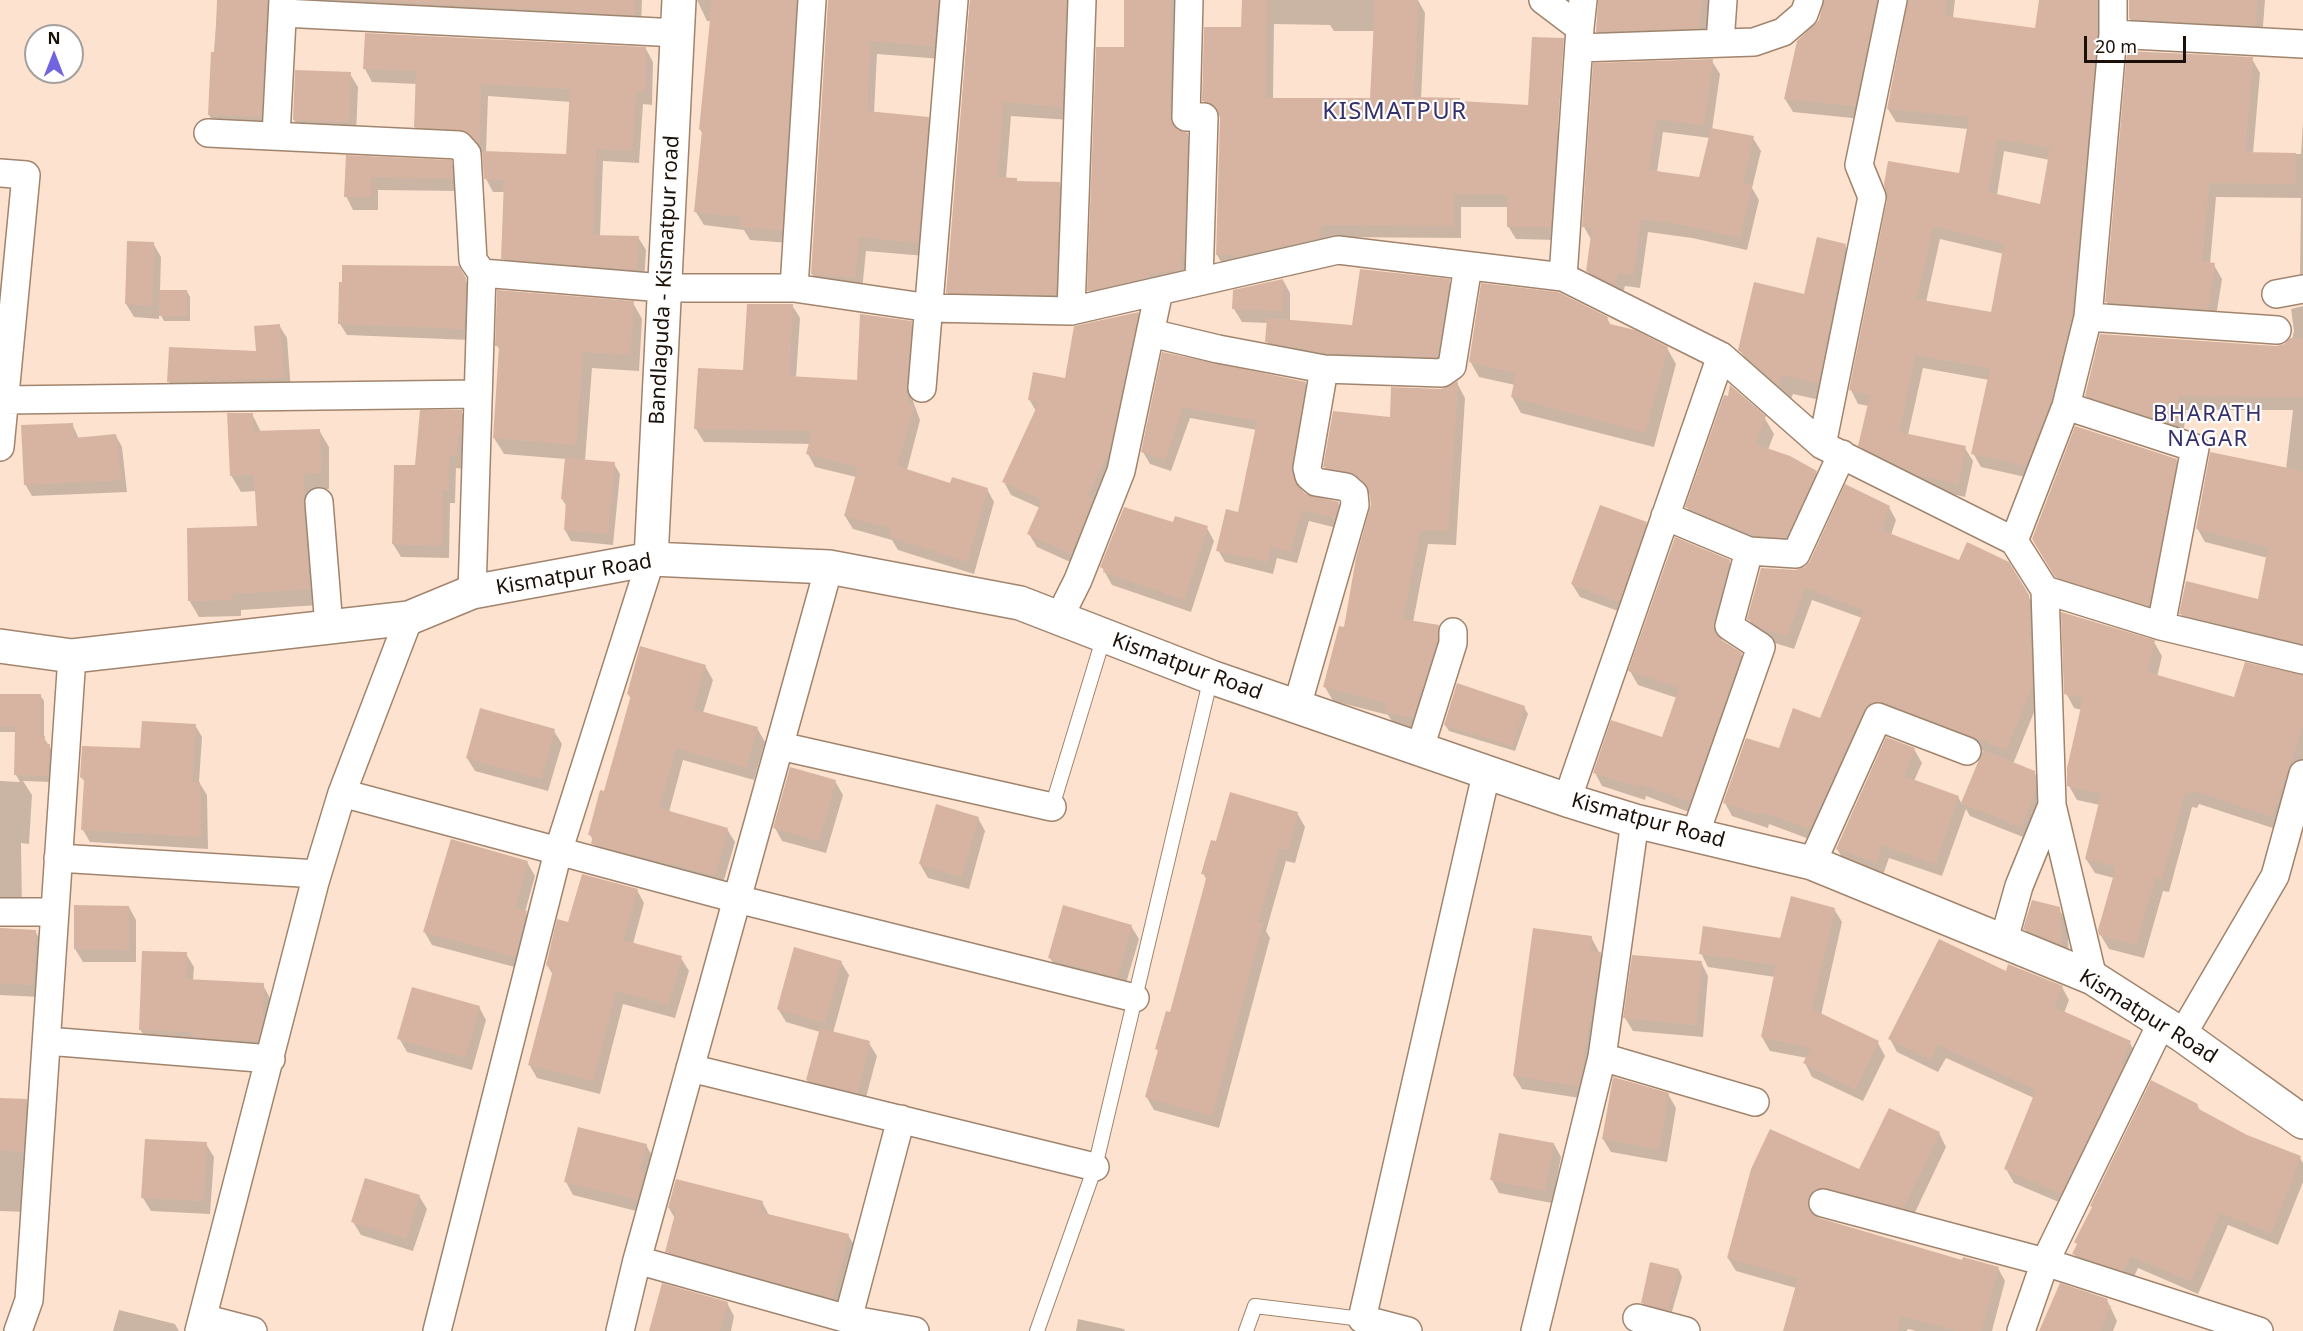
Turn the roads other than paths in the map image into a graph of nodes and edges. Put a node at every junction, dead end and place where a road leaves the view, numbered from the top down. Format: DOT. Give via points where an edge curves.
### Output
graph roads {
  1 [pos="679,0"];
  2 [pos="812,0"];
  3 [pos="954,0"];
  4 [pos="1082,0"];
  5 [pos="1189,0"];
  6 [pos="1543,0"];
  7 [pos="1583,0"];
  8 [pos="1723,0"];
  9 [pos="1809,0"];
  10 [pos="1893,0"];
  11 [pos="2114,0"];
  12 [pos="283,7"];
  13 [pos="678,33"];
  14 [pos="2113,34"];
  15 [pos="1579,38"];
  16 [pos="1720,43"];
  17 [pos="2303,44"];
  18 [pos="208,133"];
  19 [pos="276,136"];
  20 [pos="0,173"];
  21 [pos="1468,266"];
  22 [pos="482,273"];
  23 [pos="1563,277"];
  24 [pos="1199,281"];
  25 [pos="663,288"];
  26 [pos="794,288"];
  27 [pos="2303,289"];
  28 [pos="1159,291"];
  29 [pos="2276,294"];
  30 [pos="930,308"];
  31 [pos="1071,311"];
  32 [pos="2088,317"];
  33 [pos="2277,330"];
  34 [pos="1151,333"];
  35 [pos="1721,356"];
  36 [pos="1324,369"];
  37 [pos="922,388"];
  38 [pos="478,394"];
  39 [pos="4,400"];
  40 [pos="2066,406"];
  41 [pos="0,447"];
  42 [pos="1832,450"];
  43 [pos="319,502"];
  44 [pos="1665,516"];
  45 [pos="2014,541"];
  46 [pos="1749,551"];
  47 [pos="651,559"];
  48 [pos="829,567"];
  49 [pos="2045,590"];
  50 [pos="471,592"];
  51 [pos="409,618"];
  52 [pos="1059,618"];
  53 [pos="2161,626"];
  54 [pos="329,627"];
  55 [pos="1453,632"];
  56 [pos="1104,636"];
  57 [pos="0,646"];
  58 [pos="72,656"];
  59 [pos="2303,660"];
  60 [pos="1211,677"];
  61 [pos="1297,706"];
  62 [pos="780,746"];
  63 [pos="1420,748"];
  64 [pos="1967,751"];
  65 [pos="1487,770"];
  66 [pos="2303,774"];
  67 [pos="342,793"];
  68 [pos="1567,800"];
  69 [pos="2052,805"];
  70 [pos="1052,807"];
  71 [pos="1635,820"];
  72 [pos="1695,835"];
  73 [pos="558,852"];
  74 [pos="58,858"];
  75 [pos="1812,863"];
  76 [pos="317,873"];
  77 [pos="737,899"];
  78 [pos="0,912"];
  79 [pos="55,912"];
  80 [pos="2003,943"];
  81 [pos="2093,978"];
  82 [pos="1135,998"];
  83 [pos="2171,1030"];
  84 [pos="47,1041"];
  85 [pos="1602,1057"];
  86 [pos="271,1059"];
  87 [pos="690,1068"];
  88 [pos="1755,1102"];
  89 [pos="901,1119"];
  90 [pos="2303,1122"];
  91 [pos="1095,1167"];
  92 [pos="1823,1203"];
  93 [pos="637,1260"];
  94 [pos="2045,1262"];
  95 [pos="1637,1318"];
  96 [pos="848,1319"];
  97 [pos="1362,1319"];
  98 [pos="201,1324"];
  99 [pos="18,1331"];
  100 [pos="253,1331"];
  101 [pos="437,1331"];
  102 [pos="620,1331"];
  103 [pos="915,1331"];
  104 [pos="1037,1331"];
  105 [pos="1246,1331"];
  106 [pos="1408,1331"];
  107 [pos="1535,1331"];
  108 [pos="1686,1331"];
  109 [pos="2021,1331"];
  110 [pos="2259,1331"];
  1 -- 13 [label="street, Bandlaguda - Kismatpur road"];
  2 -- 26 [label="street"];
  3 -- 30 [label="street"];
  4 -- 31 [label="street"];
  5 -- 24 [label="street" via="1186,117 1204,117"];
  6 -- 15 [label="street"];
  7 -- 15 [label="street"];
  8 -- 16 [label="street"];
  9 -- 16 [label="street" via="1804,14 1783,32 1754,42"];
  10 -- 42 [label="street" via="1859,165 1872,197"];
  11 -- 14 [label="street"];
  12 -- 13 [label="street"];
  12 -- 19 [label="street"];
  13 -- 25 [label="street, Bandlaguda - Kismatpur road"];
  14 -- 17 [label="street"];
  14 -- 32 [label="street"];
  15 -- 16 [label="street"];
  15 -- 23 [label="street"];
  18 -- 19 [label="street"];
  19 -- 22 [label="street" via="459,145 467,154 473,260"];
  20 -- 39 [label="street" via="26,175"];
  21 -- 23 [label="street"];
  21 -- 24 [label="street" via="1338,250"];
  21 -- 36 [label="street" via="1452,366 1432,375"];
  22 -- 25 [label="street"];
  22 -- 38 [label="street"];
  23 -- 35 [label="street"];
  24 -- 28 [label="street"];
  25 -- 26 [label="street"];
  25 -- 47 [label="street, Bandlaguda - Kismatpur road"];
  26 -- 30 [label="street"];
  27 -- 29 [label="street"];
  28 -- 31 [label="street"];
  28 -- 34 [label="street"];
  30 -- 31 [label="street"];
  30 -- 37 [label="street"];
  32 -- 33 [label="street"];
  32 -- 40 [label="street"];
  34 -- 36 [label="street"];
  34 -- 52 [label="street" via="1121,471"];
  35 -- 42 [label="street"];
  35 -- 44 [label="street"];
  36 -- 61 [label="street" via="1307,468 1316,482 1346,487 1354,494 1355,505"];
  38 -- 39 [label="street"];
  38 -- 50 [label="street"];
  39 -- 41 [label="street"];
  40 -- 45 [label="street"];
  40 -- 53 [label="street" via="2195,448"];
  42 -- 45 [label="street"];
  42 -- 46 [label="street" via="1796,554"];
  43 -- 54 [label="street"];
  44 -- 46 [label="street"];
  44 -- 68 [label="street"];
  45 -- 49 [label="street"];
  46 -- 72 [label="street" via="1729,626 1761,647"];
  47 -- 48 [label="street, Kismatpur Road"];
  47 -- 50 [label="street, Kismatpur Road"];
  47 -- 73 [label="street"];
  48 -- 52 [label="street, Kismatpur Road" via="1020,603"];
  48 -- 62 [label="street"];
  49 -- 53 [label="street"];
  49 -- 69 [label="street"];
  50 -- 51 [label="street, Kismatpur Road"];
  51 -- 54 [label="street, Kismatpur Road"];
  51 -- 67 [label="street"];
  52 -- 56 [label="street, Kismatpur Road"];
  53 -- 59 [label="street"];
  54 -- 58 [label="street, Kismatpur Road"];
  55 -- 63 [label="street" via="1453,643"];
  56 -- 60 [label="street, Kismatpur Road"];
  56 -- 70 [label="lane"];
  57 -- 58 [label="street, Kismatpur Road"];
  58 -- 74 [label="street"];
  60 -- 61 [label="street, Kismatpur Road"];
  60 -- 82 [label="lane"];
  61 -- 63 [label="street, Kismatpur Road"];
  62 -- 70 [label="street"];
  62 -- 77 [label="street"];
  63 -- 65 [label="street, Kismatpur Road"];
  64 -- 75 [label="street" via="1878,717"];
  65 -- 68 [label="street, Kismatpur Road"];
  65 -- 97 [label="street"];
  66 -- 83 [label="street" via="2275,876"];
  67 -- 73 [label="street"];
  67 -- 76 [label="street"];
  68 -- 71 [label="street, Kismatpur Road"];
  69 -- 80 [label="street" via="2019,886"];
  69 -- 81 [label="street"];
  71 -- 72 [label="street, Kismatpur Road"];
  71 -- 85 [label="street"];
  72 -- 75 [label="street, Kismatpur Road"];
  73 -- 77 [label="street"];
  73 -- 101 [label="street"];
  74 -- 76 [label="street"];
  74 -- 79 [label="street"];
  75 -- 80 [label="street, Kismatpur Road"];
  76 -- 86 [label="street"];
  77 -- 82 [label="street"];
  77 -- 87 [label="street"];
  78 -- 79 [label="street"];
  79 -- 84 [label="street"];
  80 -- 81 [label="street, Kismatpur Road"];
  81 -- 83 [label="street, Kismatpur Road"];
  82 -- 91 [label="lane"];
  83 -- 90 [label="street, Kismatpur Road"];
  83 -- 94 [label="street"];
  84 -- 86 [label="street"];
  84 -- 99 [label="street" via="29,1300"];
  85 -- 88 [label="street"];
  85 -- 107 [label="street"];
  86 -- 98 [label="street"];
  87 -- 89 [label="street"];
  87 -- 93 [label="street"];
  89 -- 91 [label="street"];
  89 -- 96 [label="street"];
  91 -- 104 [label="lane"];
  92 -- 94 [label="street"];
  93 -- 96 [label="street"];
  93 -- 102 [label="street"];
  94 -- 109 [label="street"];
  94 -- 110 [label="street"];
  95 -- 108 [label="street"];
  96 -- 103 [label="street"];
  97 -- 105 [label="lane" via="1255,1306"];
  97 -- 106 [label="street"];
  98 -- 100 [label="street"];
}
